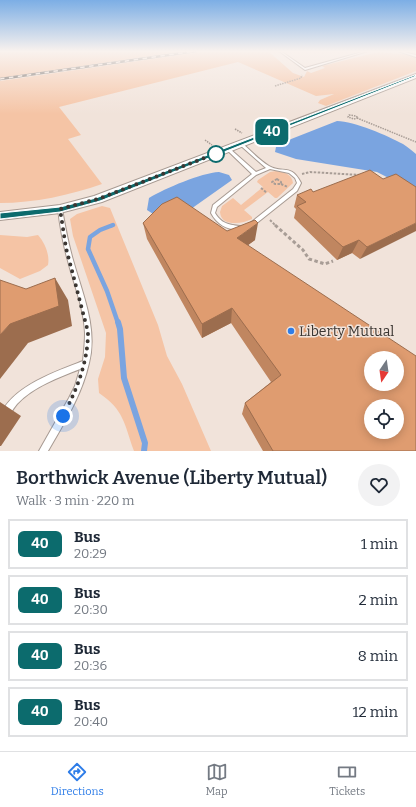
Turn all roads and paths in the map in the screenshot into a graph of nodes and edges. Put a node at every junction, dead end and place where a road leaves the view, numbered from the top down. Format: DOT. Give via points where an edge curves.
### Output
graph roads {
  1 [pos="416,76"];
  2 [pos="300,78"];
  3 [pos="275,86"];
  4 [pos="357,118"];
  5 [pos="236,129"];
  6 [pos="244,135"];
  7 [pos="205,140"];
  8 [pos="416,142"];
  9 [pos="241,144"];
  10 [pos="212,145"];
  11 [pos="228,149"];
  12 [pos="269,168"];
  13 [pos="255,174"];
  14 [pos="301,174"];
  15 [pos="366,176"];
  16 [pos="281,184"];
  17 [pos="262,188"];
  18 [pos="295,190"];
  19 [pos="267,193"];
  20 [pos="60,209"];
  21 [pos="0,216"];
  22 [pos="270,220"];
  23 [pos="333,261"];
  24 [pos="86,363"];
  25 [pos="0,422"];
  26 [pos="43,451"];
  1 -- 9 [label="street"];
  2 -- 3 [label="path"];
  4 -- 8 [label="path"];
  5 -- 6 [label="path"];
  7 -- 10 [label="path"];
  9 -- 11 [label="street"];
  9 -- 12 [label="lane"];
  11 -- 13 [label="lane"];
  11 -- 20 [label="street" via="104,197"];
  12 -- 13 [label="lane"];
  12 -- 18 [label="lane" via="284,170 294,176 299,183"];
  13 -- 18 [label="lane" via="215,206 213,213 218,222 228,227 247,227"];
  14 -- 15 [label="path" via="310,172"];
  16 -- 18 [label="path"];
  17 -- 19 [label="path"];
  20 -- 21 [label="street"];
  20 -- 24 [label="lane" via="66,248 87,325"];
  22 -- 23 [label="path" via="303,250 309,259 324,264"];
  24 -- 25 [label="lane" via="29,389 16,400"];
  24 -- 26 [label="lane" via="74,396"];
}
